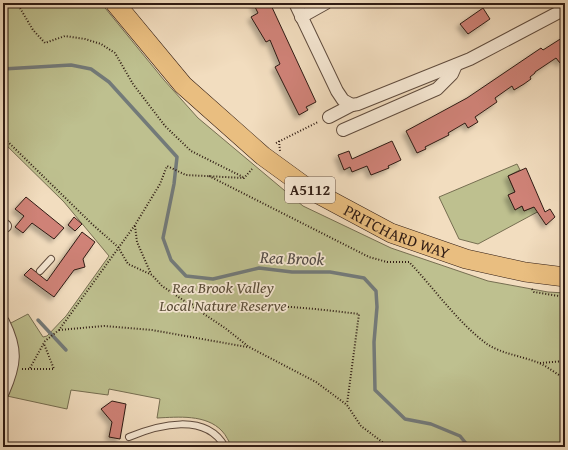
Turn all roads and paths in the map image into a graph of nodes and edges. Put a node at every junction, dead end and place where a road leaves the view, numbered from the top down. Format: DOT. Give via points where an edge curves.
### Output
graph roads {
  1 [pos="17,3"];
  2 [pos="115,3"];
  3 [pos="295,3"];
  4 [pos="326,3"];
  5 [pos="565,9"];
  6 [pos="301,17"];
  7 [pos="456,65"];
  8 [pos="352,105"];
  9 [pos="329,116"];
  10 [pos="344,130"];
  11 [pos="3,137"];
  12 [pos="279,141"];
  13 [pos="276,143"];
  14 [pos="280,148"];
  15 [pos="252,169"];
  16 [pos="209,176"];
  17 [pos="244,178"];
  18 [pos="135,225"];
  19 [pos="118,247"];
  20 [pos="51,259"];
  21 [pos="40,271"];
  22 [pos="152,275"];
  23 [pos="565,277"];
  24 [pos="188,304"];
  25 [pos="3,322"];
  26 [pos="59,330"];
  27 [pos="44,342"];
  28 [pos="250,348"];
  29 [pos="565,361"];
  30 [pos="539,363"];
  31 [pos="565,379"];
  32 [pos="3,392"];
  33 [pos="347,405"];
  34 [pos="129,437"];
  35 [pos="225,447"];
  36 [pos="389,447"];
  1 -- 17 [label="path" via="44,43 65,36 101,44 115,53 133,84 170,131 191,151"];
  2 -- 23 [label="main road, PRITCHARD WAY / A5112" via="183,85 263,156 307,188 391,233 466,259 525,272"];
  3 -- 6 [label="street"];
  4 -- 6 [label="street"];
  5 -- 7 [label="street"];
  6 -- 8 [label="street" via="337,91 343,100"];
  7 -- 8 [label="street"];
  7 -- 10 [label="street" via="452,74 437,89"];
  8 -- 9 [label="street"];
  9 -- 12 [label="path"];
  11 -- 19 [label="path"];
  12 -- 13 [label="path"];
  12 -- 14 [label="path"];
  15 -- 17 [label="path"];
  16 -- 17 [label="path"];
  16 -- 18 [label="path" via="186,175 167,166 160,184"];
  16 -- 30 [label="path" via="368,257 387,262 409,262 464,324 488,345"];
  18 -- 19 [label="path"];
  18 -- 22 [label="path" via="137,242"];
  19 -- 22 [label="path" via="128,264"];
  19 -- 26 [label="path"];
  20 -- 21 [label="lane"];
  22 -- 24 [label="path" via="162,286"];
  24 -- 28 [label="path"];
  24 -- 33 [label="path" via="304,308 359,314"];
  25 -- 32 [label="street" via="12,346 12,369"];
  26 -- 27 [label="path"];
  26 -- 28 [label="path" via="104,326 152,330"];
  27 -- 27 [label="path" via="41,348 30,368 54,369"];
  28 -- 33 [label="path" via="316,382"];
  29 -- 30 [label="path"];
  30 -- 31 [label="path"];
  33 -- 36 [label="path" via="361,426"];
  34 -- 35 [label="lane" via="164,426 186,424 211,431 221,439"];
}
